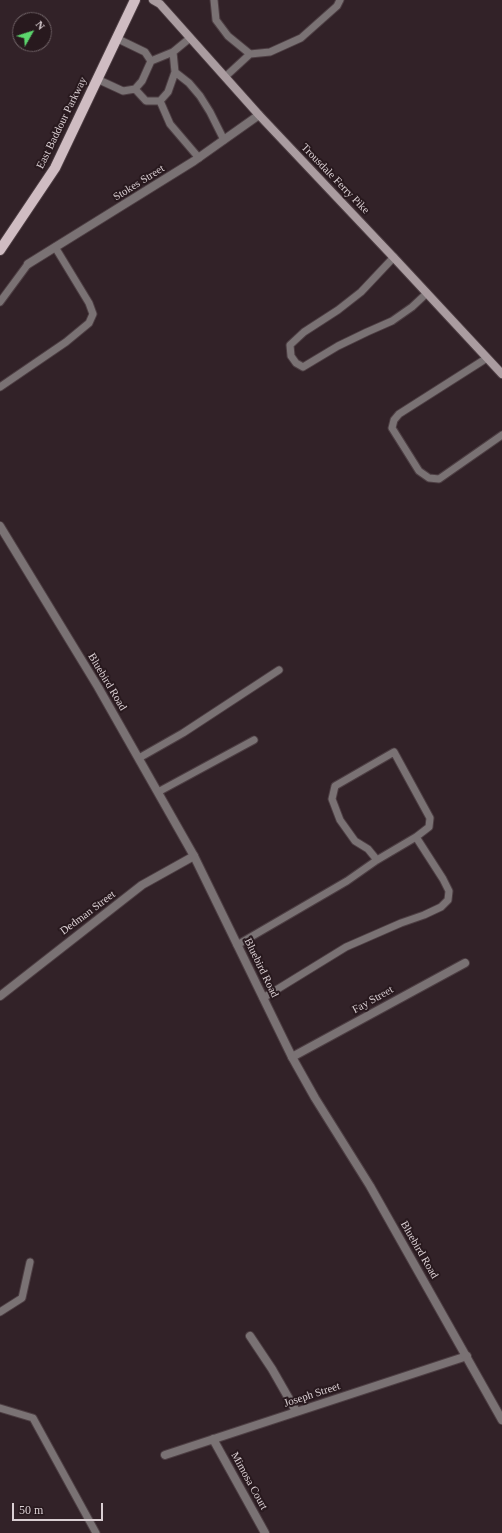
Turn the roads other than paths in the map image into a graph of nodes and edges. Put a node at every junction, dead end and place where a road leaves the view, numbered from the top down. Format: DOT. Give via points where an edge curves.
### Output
graph roads {
  1 [pos="134,0"];
  2 [pos="153,0"];
  3 [pos="214,0"];
  4 [pos="340,0"];
  5 [pos="116,38"];
  6 [pos="190,38"];
  7 [pos="173,52"];
  8 [pos="250,54"];
  9 [pos="151,61"];
  10 [pos="175,72"];
  11 [pos="225,77"];
  12 [pos="97,79"];
  13 [pos="135,89"];
  14 [pos="160,101"];
  15 [pos="259,115"];
  16 [pos="224,140"];
  17 [pos="199,158"];
  18 [pos="55,247"];
  19 [pos="0,250"];
  20 [pos="394,257"];
  21 [pos="28,264"];
  22 [pos="427,293"];
  23 [pos="0,302"];
  24 [pos="487,358"];
  25 [pos="502,374"];
  26 [pos="0,387"];
  27 [pos="502,435"];
  28 [pos="0,526"];
  29 [pos="279,670"];
  30 [pos="254,740"];
  31 [pos="139,758"];
  32 [pos="158,792"];
  33 [pos="416,837"];
  34 [pos="194,856"];
  35 [pos="378,860"];
  36 [pos="237,945"];
  37 [pos="465,963"];
  38 [pos="0,996"];
  39 [pos="263,998"];
  40 [pos="292,1057"];
  41 [pos="30,1262"];
  42 [pos="0,1312"];
  43 [pos="250,1336"];
  44 [pos="467,1356"];
  45 [pos="0,1408"];
  46 [pos="296,1411"];
  47 [pos="502,1420"];
  48 [pos="213,1439"];
  49 [pos="165,1455"];
  50 [pos="96,1533"];
  51 [pos="265,1533"];
  1 -- 5 [label="main road, East Baddour Parkway"];
  2 -- 6 [label="main road, Trousdale Ferry Pike" via="160,4"];
  3 -- 8 [label="lane" via="216,20 228,36"];
  4 -- 8 [label="lane" via="337,6 301,38 270,52"];
  5 -- 9 [label="lane" via="145,52"];
  5 -- 12 [label="main road, East Baddour Parkway"];
  6 -- 7 [label="lane"];
  6 -- 11 [label="main road, Trousdale Ferry Pike"];
  7 -- 9 [label="lane"];
  7 -- 10 [label="lane"];
  8 -- 11 [label="lane"];
  9 -- 13 [label="lane" via="142,81"];
  10 -- 14 [label="lane" via="168,92"];
  10 -- 16 [label="lane" via="200,96"];
  11 -- 15 [label="main road, Trousdale Ferry Pike"];
  12 -- 13 [label="lane" via="123,91"];
  12 -- 19 [label="main road, East Baddour Parkway" via="55,168"];
  13 -- 14 [label="lane" via="146,101"];
  14 -- 17 [label="lane" via="170,124"];
  15 -- 16 [label="street, Stokes Street"];
  15 -- 20 [label="main road, Trousdale Ferry Pike"];
  16 -- 17 [label="street, Stokes Street"];
  17 -- 18 [label="street, Stokes Street"];
  18 -- 21 [label="street, Stokes Street"];
  18 -- 26 [label="lane" via="93,314 89,323 66,342"];
  20 -- 22 [label="main road, Trousdale Ferry Pike"];
  20 -- 22 [label="lane" via="361,292 304,332 290,345 291,356 296,363 303,367 392,321"];
  21 -- 23 [label="lane"];
  22 -- 24 [label="main road, Trousdale Ferry Pike"];
  24 -- 25 [label="main road, Trousdale Ferry Pike"];
  24 -- 27 [label="lane" via="399,414 392,428 419,471 429,478 438,479"];
  28 -- 31 [label="street, Bluebird Road"];
  29 -- 31 [label="lane" via="183,733"];
  30 -- 32 [label="lane"];
  31 -- 32 [label="street, Bluebird Road"];
  32 -- 34 [label="street, Bluebird Road"];
  33 -- 35 [label="lane"];
  33 -- 35 [label="lane" via="429,827 430,818 394,752 335,786 332,799 340,820 355,841 368,849"];
  33 -- 39 [label="lane" via="449,891 448,900 441,907 424,915 401,922 346,947"];
  34 -- 36 [label="street, Bluebird Road"];
  34 -- 38 [label="street, Dedman Street" via="142,886"];
  35 -- 36 [label="lane" via="347,882"];
  36 -- 39 [label="street, Bluebird Road"];
  37 -- 40 [label="street, Fay Street"];
  39 -- 40 [label="street, Bluebird Road"];
  40 -- 44 [label="street, Bluebird Road" via="370,1186"];
  41 -- 42 [label="lane" via="22,1298"];
  43 -- 46 [label="street"];
  44 -- 46 [label="street, Joseph Street"];
  44 -- 47 [label="street, Bluebird Road"];
  45 -- 50 [label="lane" via="33,1418"];
  46 -- 48 [label="street, Joseph Street"];
  48 -- 49 [label="street, Joseph Street"];
  48 -- 51 [label="street, Mimosa Court"];
}
